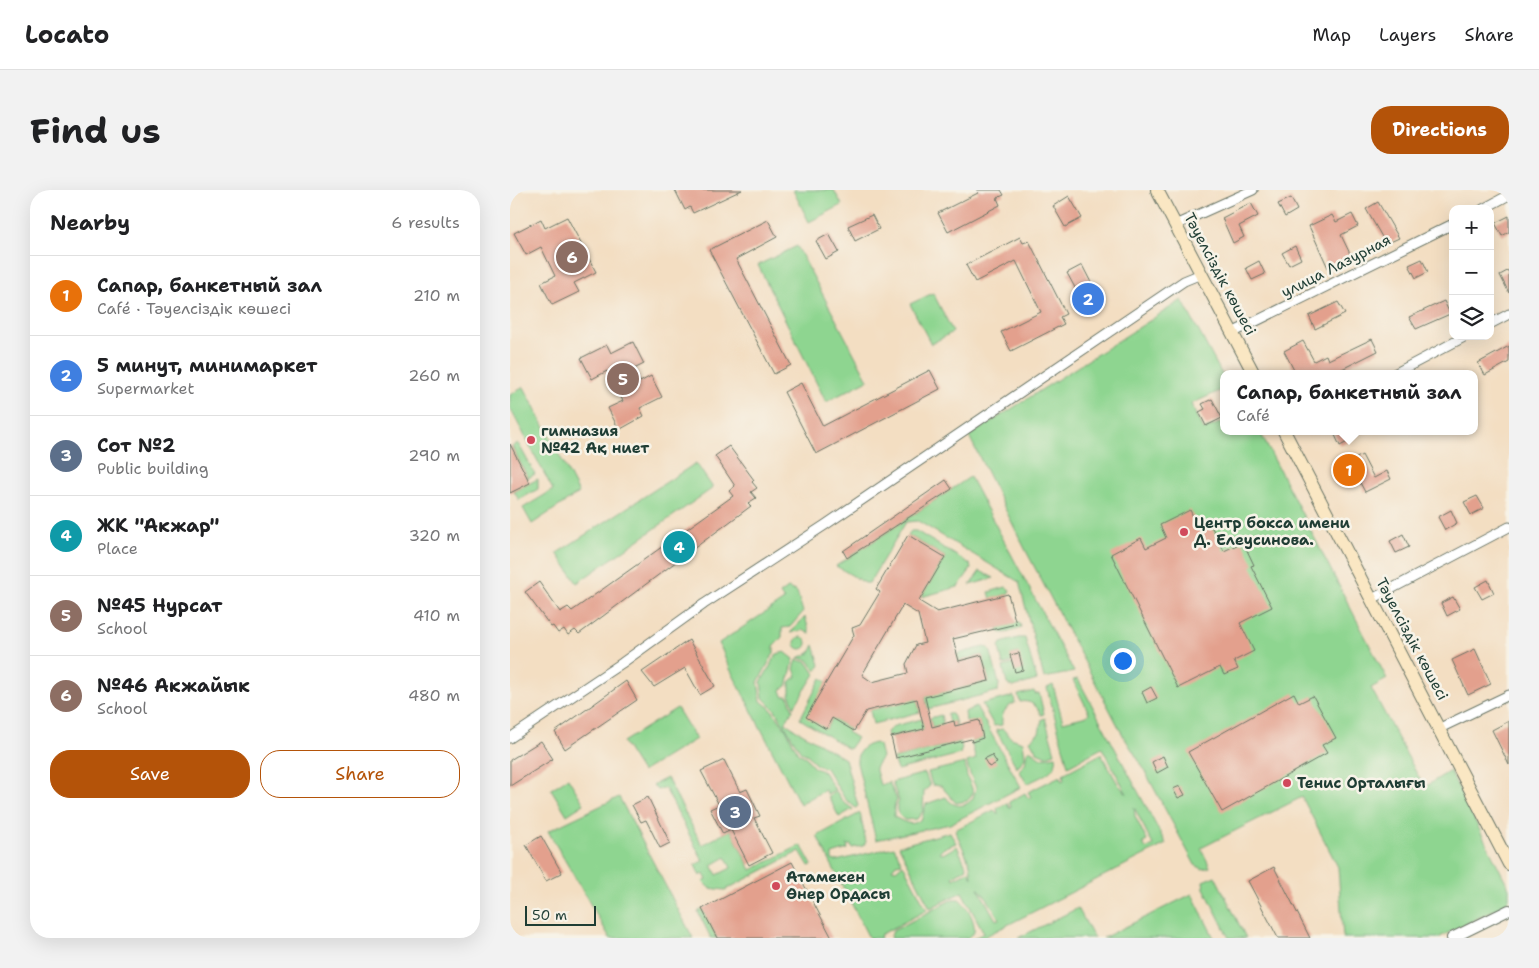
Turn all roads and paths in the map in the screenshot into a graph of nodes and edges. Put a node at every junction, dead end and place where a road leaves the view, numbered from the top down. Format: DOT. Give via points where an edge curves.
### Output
graph roads {
  1 [pos="1158,190"];
  2 [pos="1253,190"];
  3 [pos="1509,195"];
  4 [pos="1490,205"];
  5 [pos="1175,225"];
  6 [pos="1449,226"];
  7 [pos="1201,274"];
  8 [pos="1509,314"];
  9 [pos="1494,322"];
  10 [pos="1232,333"];
  11 [pos="1458,340"];
  12 [pos="1252,370"];
  13 [pos="1402,370"];
  14 [pos="1286,435"];
  15 [pos="1509,526"];
  16 [pos="1372,599"];
  17 [pos="1509,694"];
  18 [pos="1440,728"];
  19 [pos="510,738"];
  20 [pos="1508,860"];
  21 [pos="1509,910"];
  22 [pos="1452,938"];
  1 -- 5 [label="main road, Тәуелсіздік көшесі"];
  2 -- 5 [label="street"];
  3 -- 4 [label="street"];
  5 -- 7 [label="main road, Тәуелсіздік көшесі"];
  6 -- 10 [label="street, улица Лазурная"];
  7 -- 10 [label="main road, Тәуелсіздік көшесі"];
  7 -- 19 [label="street" via="1184,281"];
  8 -- 9 [label="street"];
  10 -- 12 [label="main road, Тәуелсіздік көшесі"];
  11 -- 13 [label="street"];
  14 -- 16 [label="main road, Тәуелсіздік көшесі"];
  15 -- 16 [label="street"];
  16 -- 18 [label="main road, Тәуелсіздік көшесі"];
  17 -- 18 [label="street"];
  18 -- 20 [label="main road, Тәуелсіздік көшесі"];
  21 -- 22 [label="street"];
}
